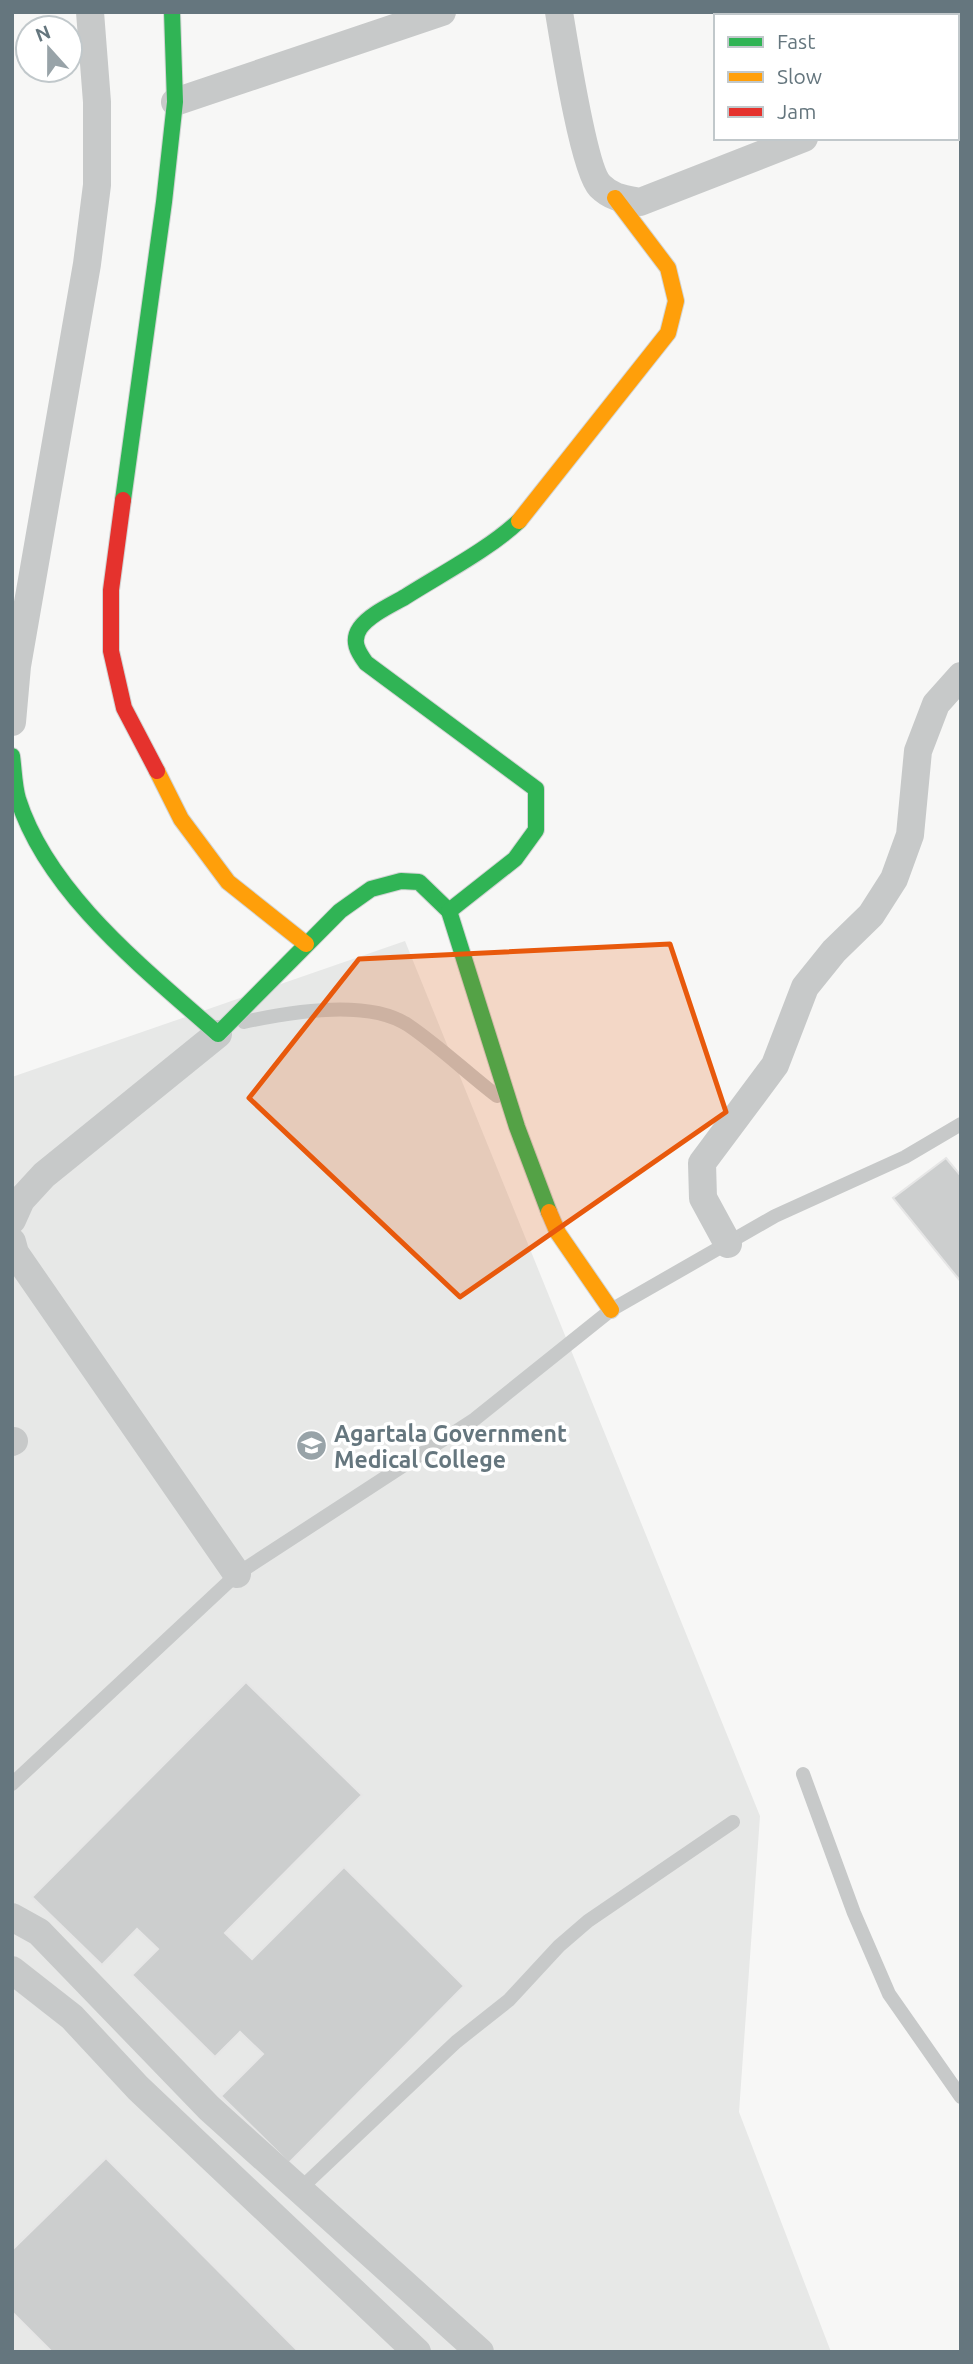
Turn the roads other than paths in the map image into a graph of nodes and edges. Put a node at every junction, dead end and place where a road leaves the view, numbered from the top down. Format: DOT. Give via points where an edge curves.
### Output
graph roads {
  1 [pos="90,12"];
  2 [pos="172,12"];
  3 [pos="442,12"];
  4 [pos="559,12"];
  5 [pos="175,102"];
  6 [pos="799,140"];
  7 [pos="615,198"];
  8 [pos="961,676"];
  9 [pos="12,722"];
  10 [pos="12,756"];
  11 [pos="449,911"];
  12 [pos="306,944"];
  13 [pos="222,1030"];
  14 [pos="510,1106"];
  15 [pos="961,1124"];
  16 [pos="12,1220"];
  17 [pos="12,1242"];
  18 [pos="728,1244"];
  19 [pos="611,1310"];
  20 [pos="237,1574"];
  21 [pos="803,1774"];
  22 [pos="12,1784"];
  23 [pos="733,1822"];
  24 [pos="12,1917"];
  25 [pos="12,1970"];
  26 [pos="961,2097"];
  27 [pos="299,2190"];
  28 [pos="417,2352"];
  29 [pos="480,2352"];
  1 -- 9 [label="street" via="97,185 17,666"];
  2 -- 5 [label="street"];
  3 -- 5 [label="street"];
  4 -- 7 [label="street" via="590,162 598,184"];
  5 -- 12 [label="street" via="111,590 111,651 124,708 181,819 228,882"];
  6 -- 7 [label="street" via="640,202"];
  7 -- 11 [label="street" via="668,268 676,301 668,333 517,523 380,612 360,628 355,640 366,663 536,789 536,830 515,859"];
  8 -- 18 [label="street" via="936,704 918,751 910,835 894,879 871,915 806,987 775,1065 702,1163 703,1198"];
  10 -- 13 [label="street" via="18,799 39,847 78,899 124,949"];
  11 -- 12 [label="street" via="419,881 401,881 371,889"];
  11 -- 14 [label="street"];
  12 -- 13 [label="street"];
  13 -- 14 [label="lane" via="286,1012 376,1013 406,1024"];
  13 -- 16 [label="street" via="44,1175 21,1200"];
  14 -- 19 [label="street" via="558,1233"];
  15 -- 18 [label="lane" via="905,1157 775,1216"];
  17 -- 20 [label="street" via="15,1253"];
  18 -- 19 [label="lane"];
  19 -- 20 [label="lane" via="475,1419"];
  20 -- 22 [label="lane"];
  21 -- 26 [label="lane" via="889,1994"];
  23 -- 27 [label="lane" via="588,1921 509,2000 456,2042"];
  24 -- 27 [label="street" via="39,1931 209,2108"];
  25 -- 28 [label="street" via="72,2017 138,2088"];
  27 -- 29 [label="street"];
}
